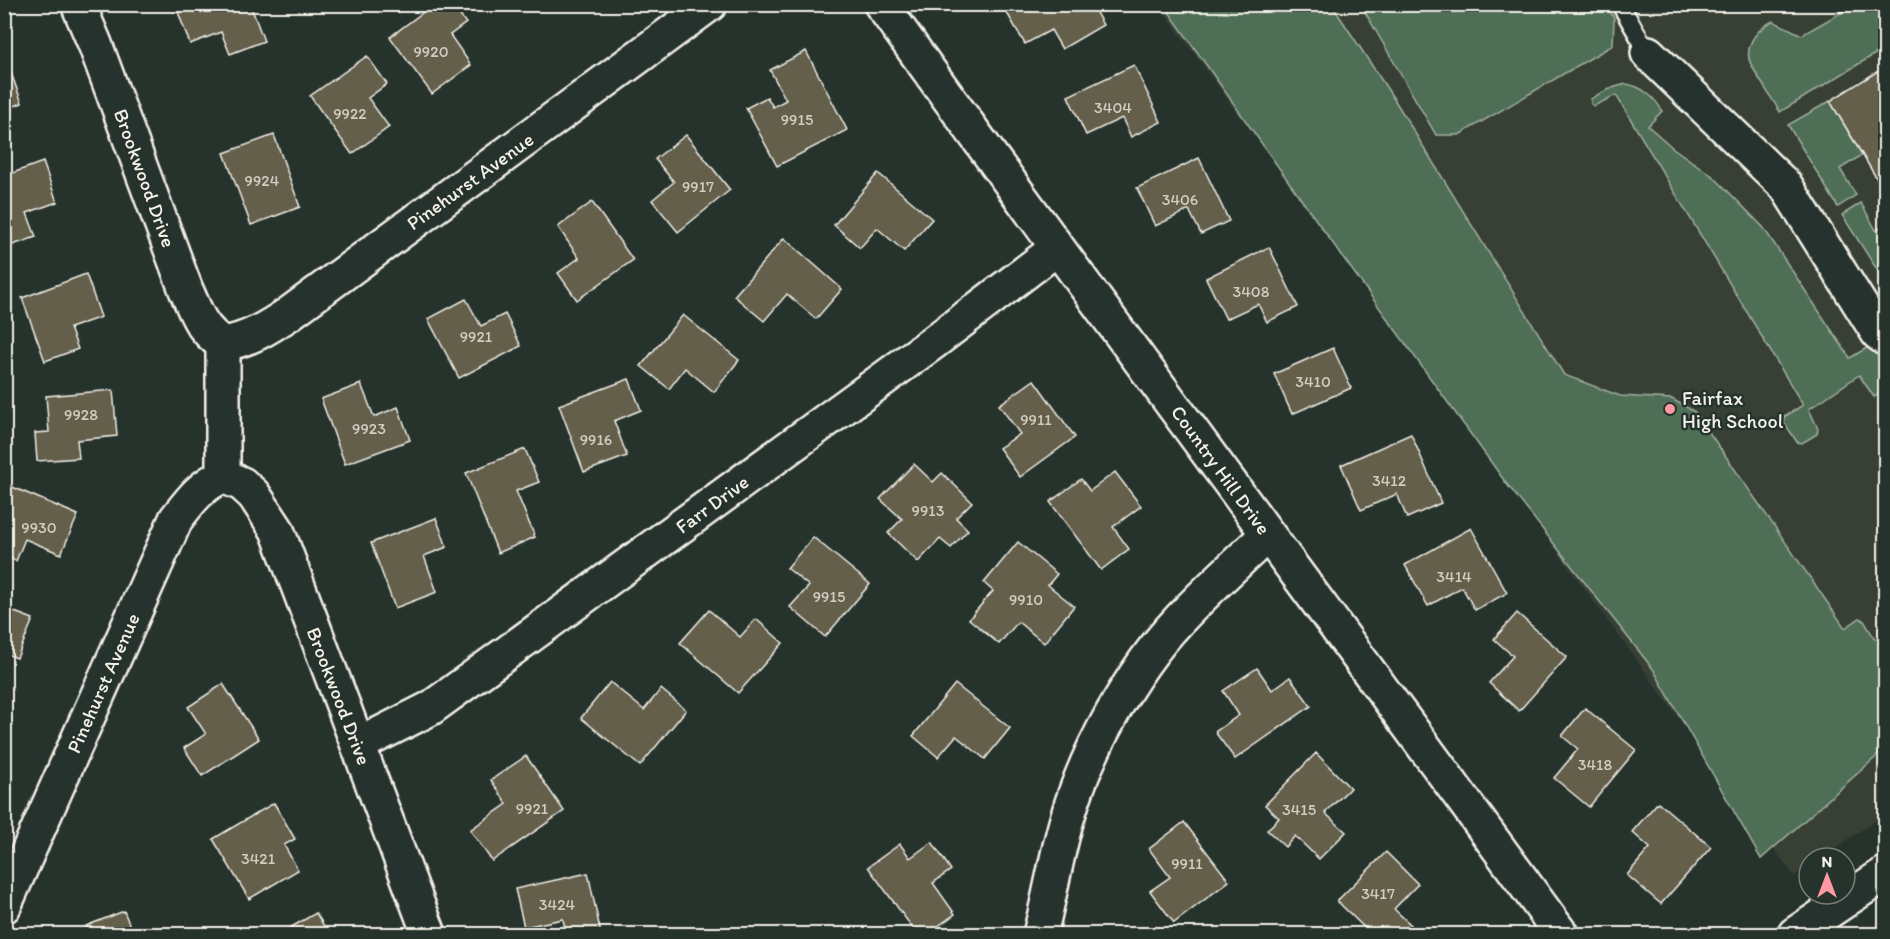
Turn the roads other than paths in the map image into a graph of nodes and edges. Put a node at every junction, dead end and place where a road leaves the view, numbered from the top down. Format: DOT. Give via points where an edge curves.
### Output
graph roads {
  1 [pos="78,4"];
  2 [pos="710,4"];
  3 [pos="881,4"];
  4 [pos="1620,4"];
  5 [pos="1648,53"];
  6 [pos="1056,249"];
  7 [pos="1886,339"];
  8 [pos="223,344"];
  9 [pos="223,476"];
  10 [pos="1267,535"];
  11 [pos="358,745"];
  12 [pos="1886,873"];
  13 [pos="4,906"];
  14 [pos="429,934"];
  15 [pos="1040,934"];
  16 [pos="1561,934"];
  17 [pos="1795,934"];
  1 -- 8 [label="street, Brookwood Drive" via="186,290 203,326"];
  2 -- 8 [label="street, Pinehurst Avenue" via="290,313 260,333"];
  3 -- 6 [label="street, Country Hill Drive"];
  4 -- 5 [label="lane"];
  5 -- 7 [label="street" via="1786,186 1878,333"];
  6 -- 10 [label="street, Country Hill Drive"];
  6 -- 11 [label="street, Farr Drive" via="431,708"];
  8 -- 9 [label="street"];
  9 -- 11 [label="street, Brookwood Drive" via="242,484 254,495 277,530"];
  9 -- 13 [label="street, Pinehurst Avenue" via="198,491 176,519"];
  10 -- 15 [label="street" via="1177,621 1116,708 1089,761 1067,818"];
  10 -- 16 [label="street, Country Hill Drive"];
  11 -- 14 [label="street, Brookwood Drive"];
  12 -- 17 [label="street"];
}
